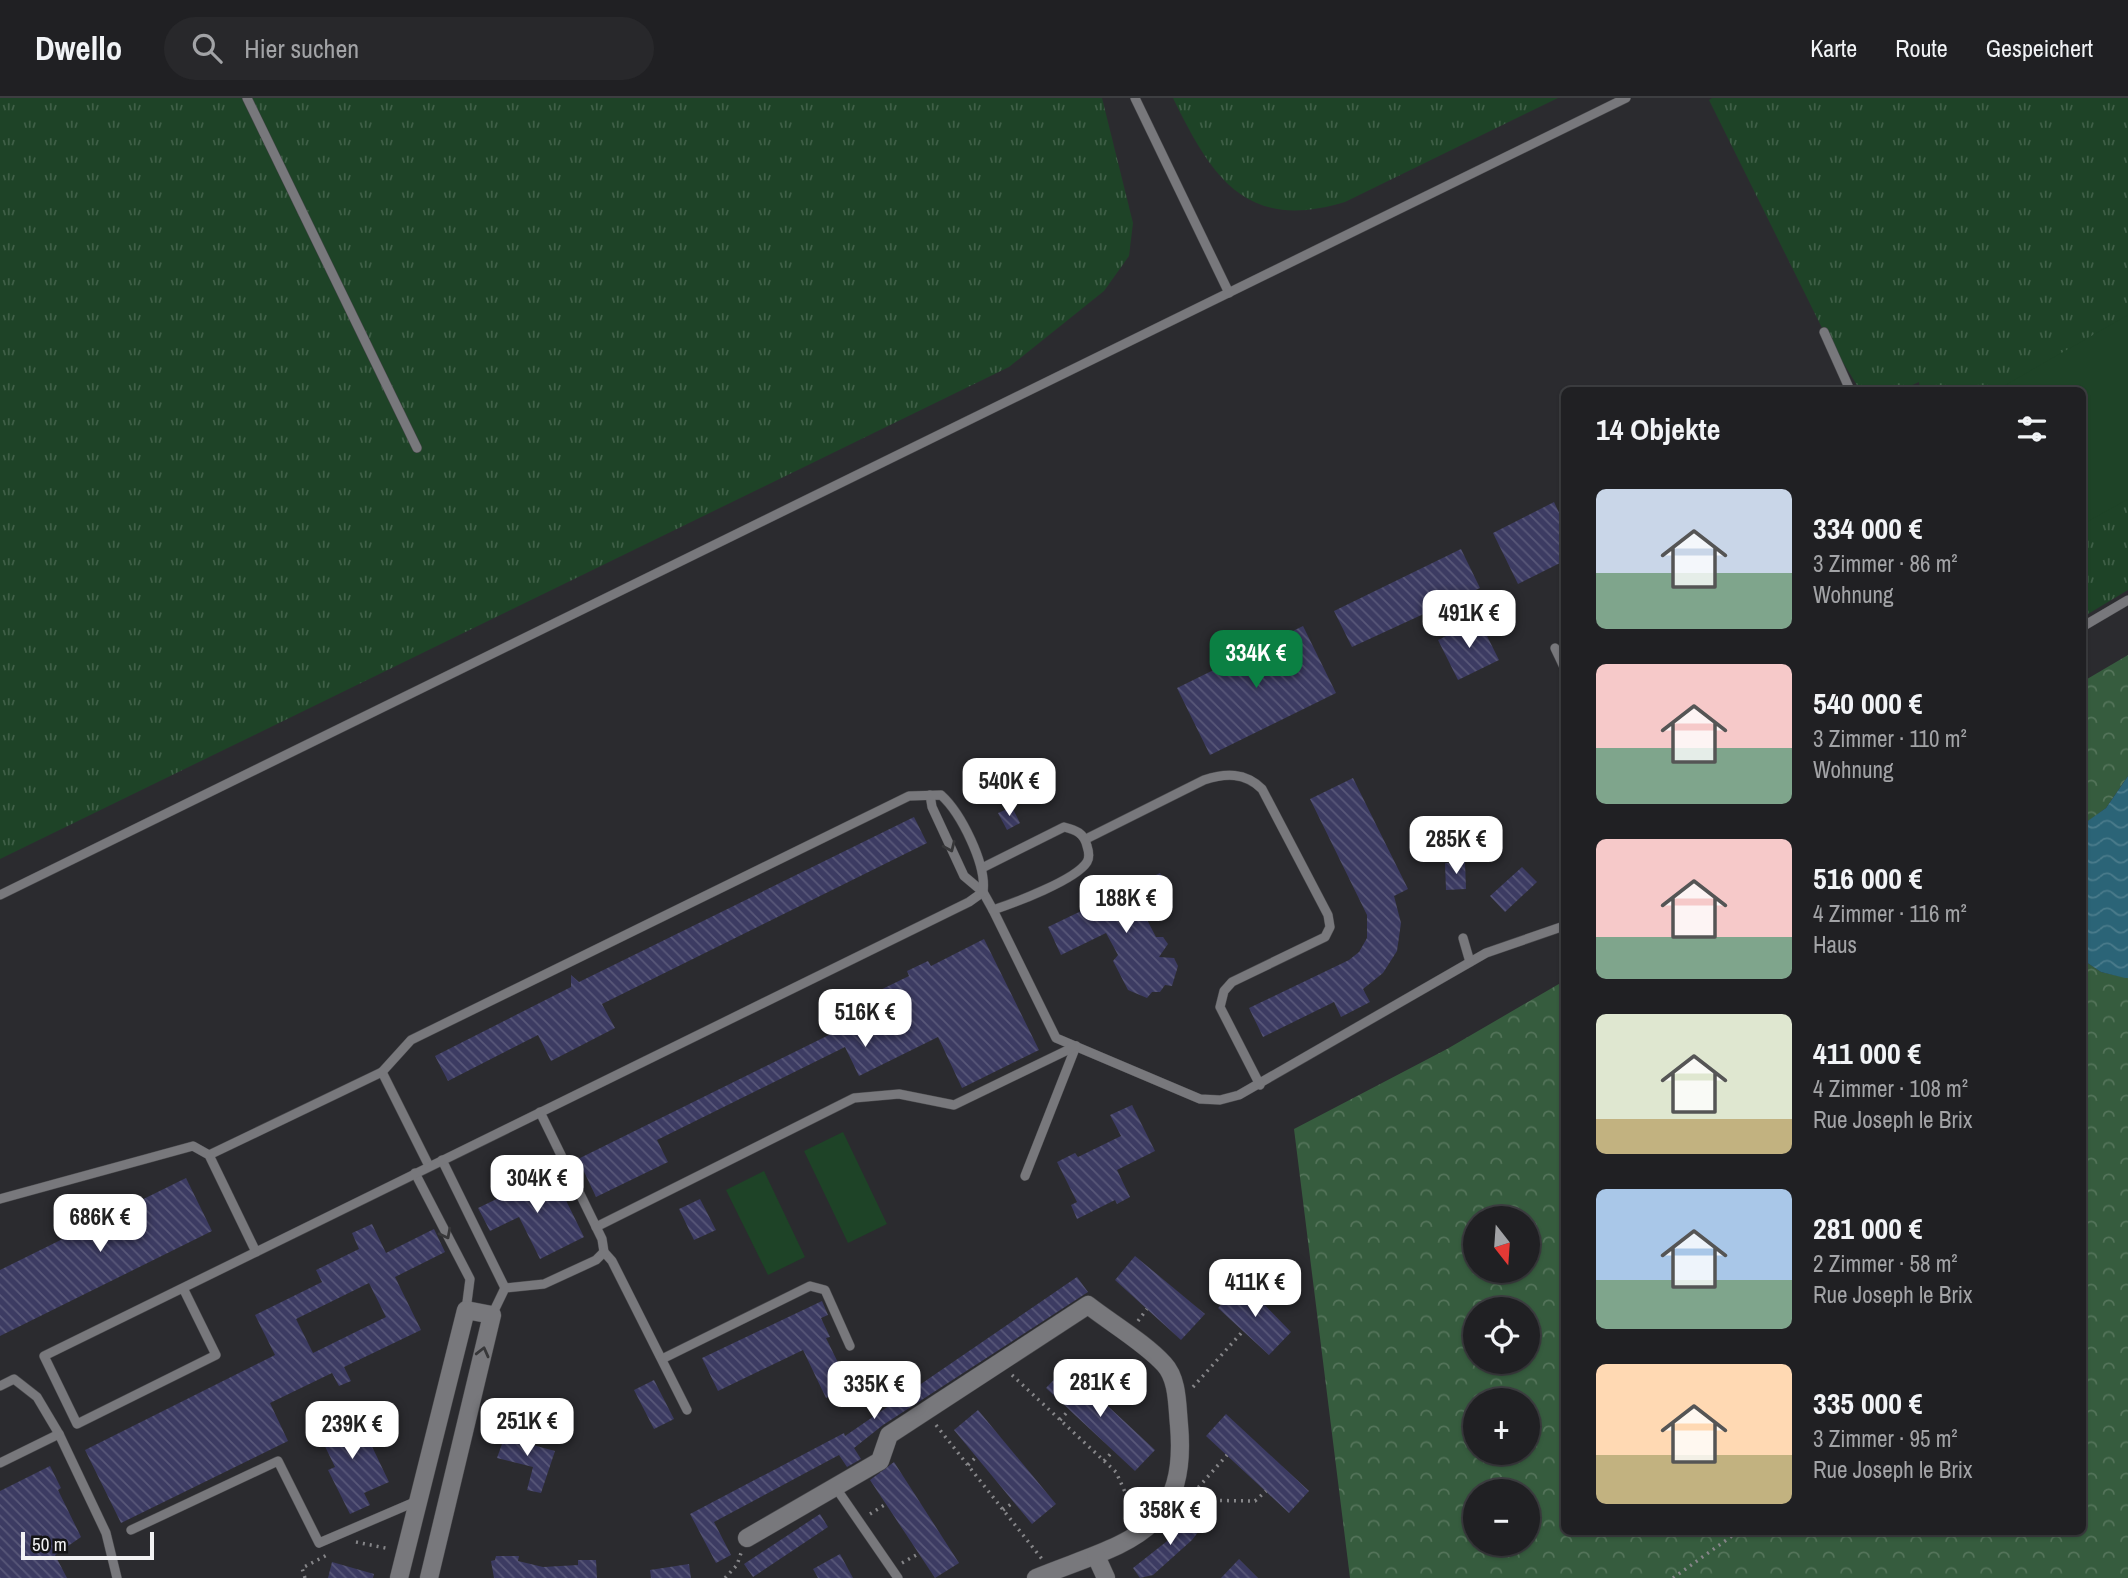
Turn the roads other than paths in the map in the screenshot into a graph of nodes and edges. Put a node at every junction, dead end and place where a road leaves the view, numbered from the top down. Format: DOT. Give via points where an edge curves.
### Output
graph roads {
  1 [pos="247,98"];
  2 [pos="1135,98"];
  3 [pos="1626,98"];
  4 [pos="1229,293"];
  5 [pos="1824,332"];
  6 [pos="1849,387"];
  7 [pos="417,448"];
  8 [pos="2128,600"];
  9 [pos="2086,625"];
  10 [pos="1555,648"];
  11 [pos="1561,661"];
  12 [pos="930,795"];
  13 [pos="1086,839"];
  14 [pos="982,869"];
  15 [pos="983,892"];
  16 [pos="0,895"];
  17 [pos="993,910"];
  18 [pos="1561,927"];
  19 [pos="1463,938"];
  20 [pos="1470,962"];
  21 [pos="1076,1046"];
  22 [pos="382,1072"];
  23 [pos="1260,1085"];
  24 [pos="540,1112"];
  25 [pos="209,1155"];
  26 [pos="442,1160"];
  27 [pos="429,1166"];
  28 [pos="415,1173"];
  29 [pos="1025,1176"];
  30 [pos="0,1199"];
  31 [pos="596,1227"];
  32 [pos="256,1252"];
  33 [pos="604,1252"];
  34 [pos="183,1288"];
  35 [pos="505,1288"];
  36 [pos="466,1310"];
  37 [pos="492,1315"];
  38 [pos="850,1346"];
  39 [pos="662,1359"];
  40 [pos="0,1386"];
  41 [pos="687,1410"];
  42 [pos="59,1434"];
  43 [pos="0,1463"];
  44 [pos="836,1488"];
  45 [pos="418,1500"];
  46 [pos="131,1531"];
  47 [pos="747,1538"];
  48 [pos="1096,1556"];
  49 [pos="1044,1575"];
  50 [pos="117,1578"];
  51 [pos="399,1578"];
  52 [pos="429,1578"];
  53 [pos="898,1578"];
  54 [pos="1106,1578"];
  1 -- 7 [label="lane"];
  2 -- 4 [label="lane"];
  3 -- 4 [label="lane"];
  4 -- 16 [label="lane"];
  5 -- 6 [label="lane"];
  8 -- 9 [label="lane"];
  10 -- 11 [label="lane"];
  12 -- 14 [label="lane" via="941,795 952,804"];
  12 -- 15 [label="lane, one-way" via="964,876"];
  12 -- 22 [label="lane" via="909,796 411,1040"];
  13 -- 14 [label="lane" via="1077,830 1064,828"];
  13 -- 17 [label="lane" via="1086,864 1068,877"];
  13 -- 23 [label="lane" via="1219,775 1254,781 1262,789 1331,927 1325,937 1232,982 1224,991 1220,1007"];
  14 -- 15 [label="lane"];
  15 -- 17 [label="lane"];
  15 -- 24 [label="lane"];
  17 -- 21 [label="lane" via="1056,1038"];
  18 -- 20 [label="lane"];
  19 -- 20 [label="lane"];
  20 -- 23 [label="lane"];
  21 -- 23 [label="lane" via="1200,1099 1220,1100"];
  21 -- 29 [label="lane"];
  21 -- 31 [label="lane" via="954,1105 899,1094 854,1098"];
  22 -- 25 [label="lane"];
  22 -- 27 [label="lane"];
  24 -- 26 [label="lane"];
  24 -- 31 [label="lane"];
  25 -- 30 [label="lane" via="193,1146"];
  25 -- 32 [label="lane"];
  26 -- 27 [label="lane"];
  26 -- 35 [label="lane"];
  27 -- 28 [label="lane"];
  28 -- 32 [label="lane"];
  28 -- 36 [label="lane, one-way" via="470,1279"];
  31 -- 33 [label="lane"];
  32 -- 34 [label="lane"];
  33 -- 35 [label="lane" via="544,1284"];
  33 -- 39 [label="lane"];
  34 -- 34 [label="lane" via="44,1356 77,1424 216,1355"];
  35 -- 37 [label="lane"];
  36 -- 37 [label="street"];
  36 -- 45 [label="street"];
  52 -- 37 [label="street, one-way"];
  38 -- 39 [label="lane" via="825,1290 810,1286"];
  39 -- 41 [label="lane"];
  40 -- 42 [label="lane" via="14,1379 37,1397"];
  42 -- 43 [label="lane"];
  42 -- 50 [label="lane" via="106,1533"];
  44 -- 47 [label="street"];
  44 -- 48 [label="street" via="880,1461 889,1435 1088,1305 1164,1363 1173,1377 1181,1452 1180,1499 1143,1531"];
  44 -- 53 [label="lane"];
  45 -- 46 [label="lane" via="319,1543 278,1461"];
  45 -- 51 [label="street"];
  48 -- 49 [label="street"];
  48 -- 54 [label="street"];
}
